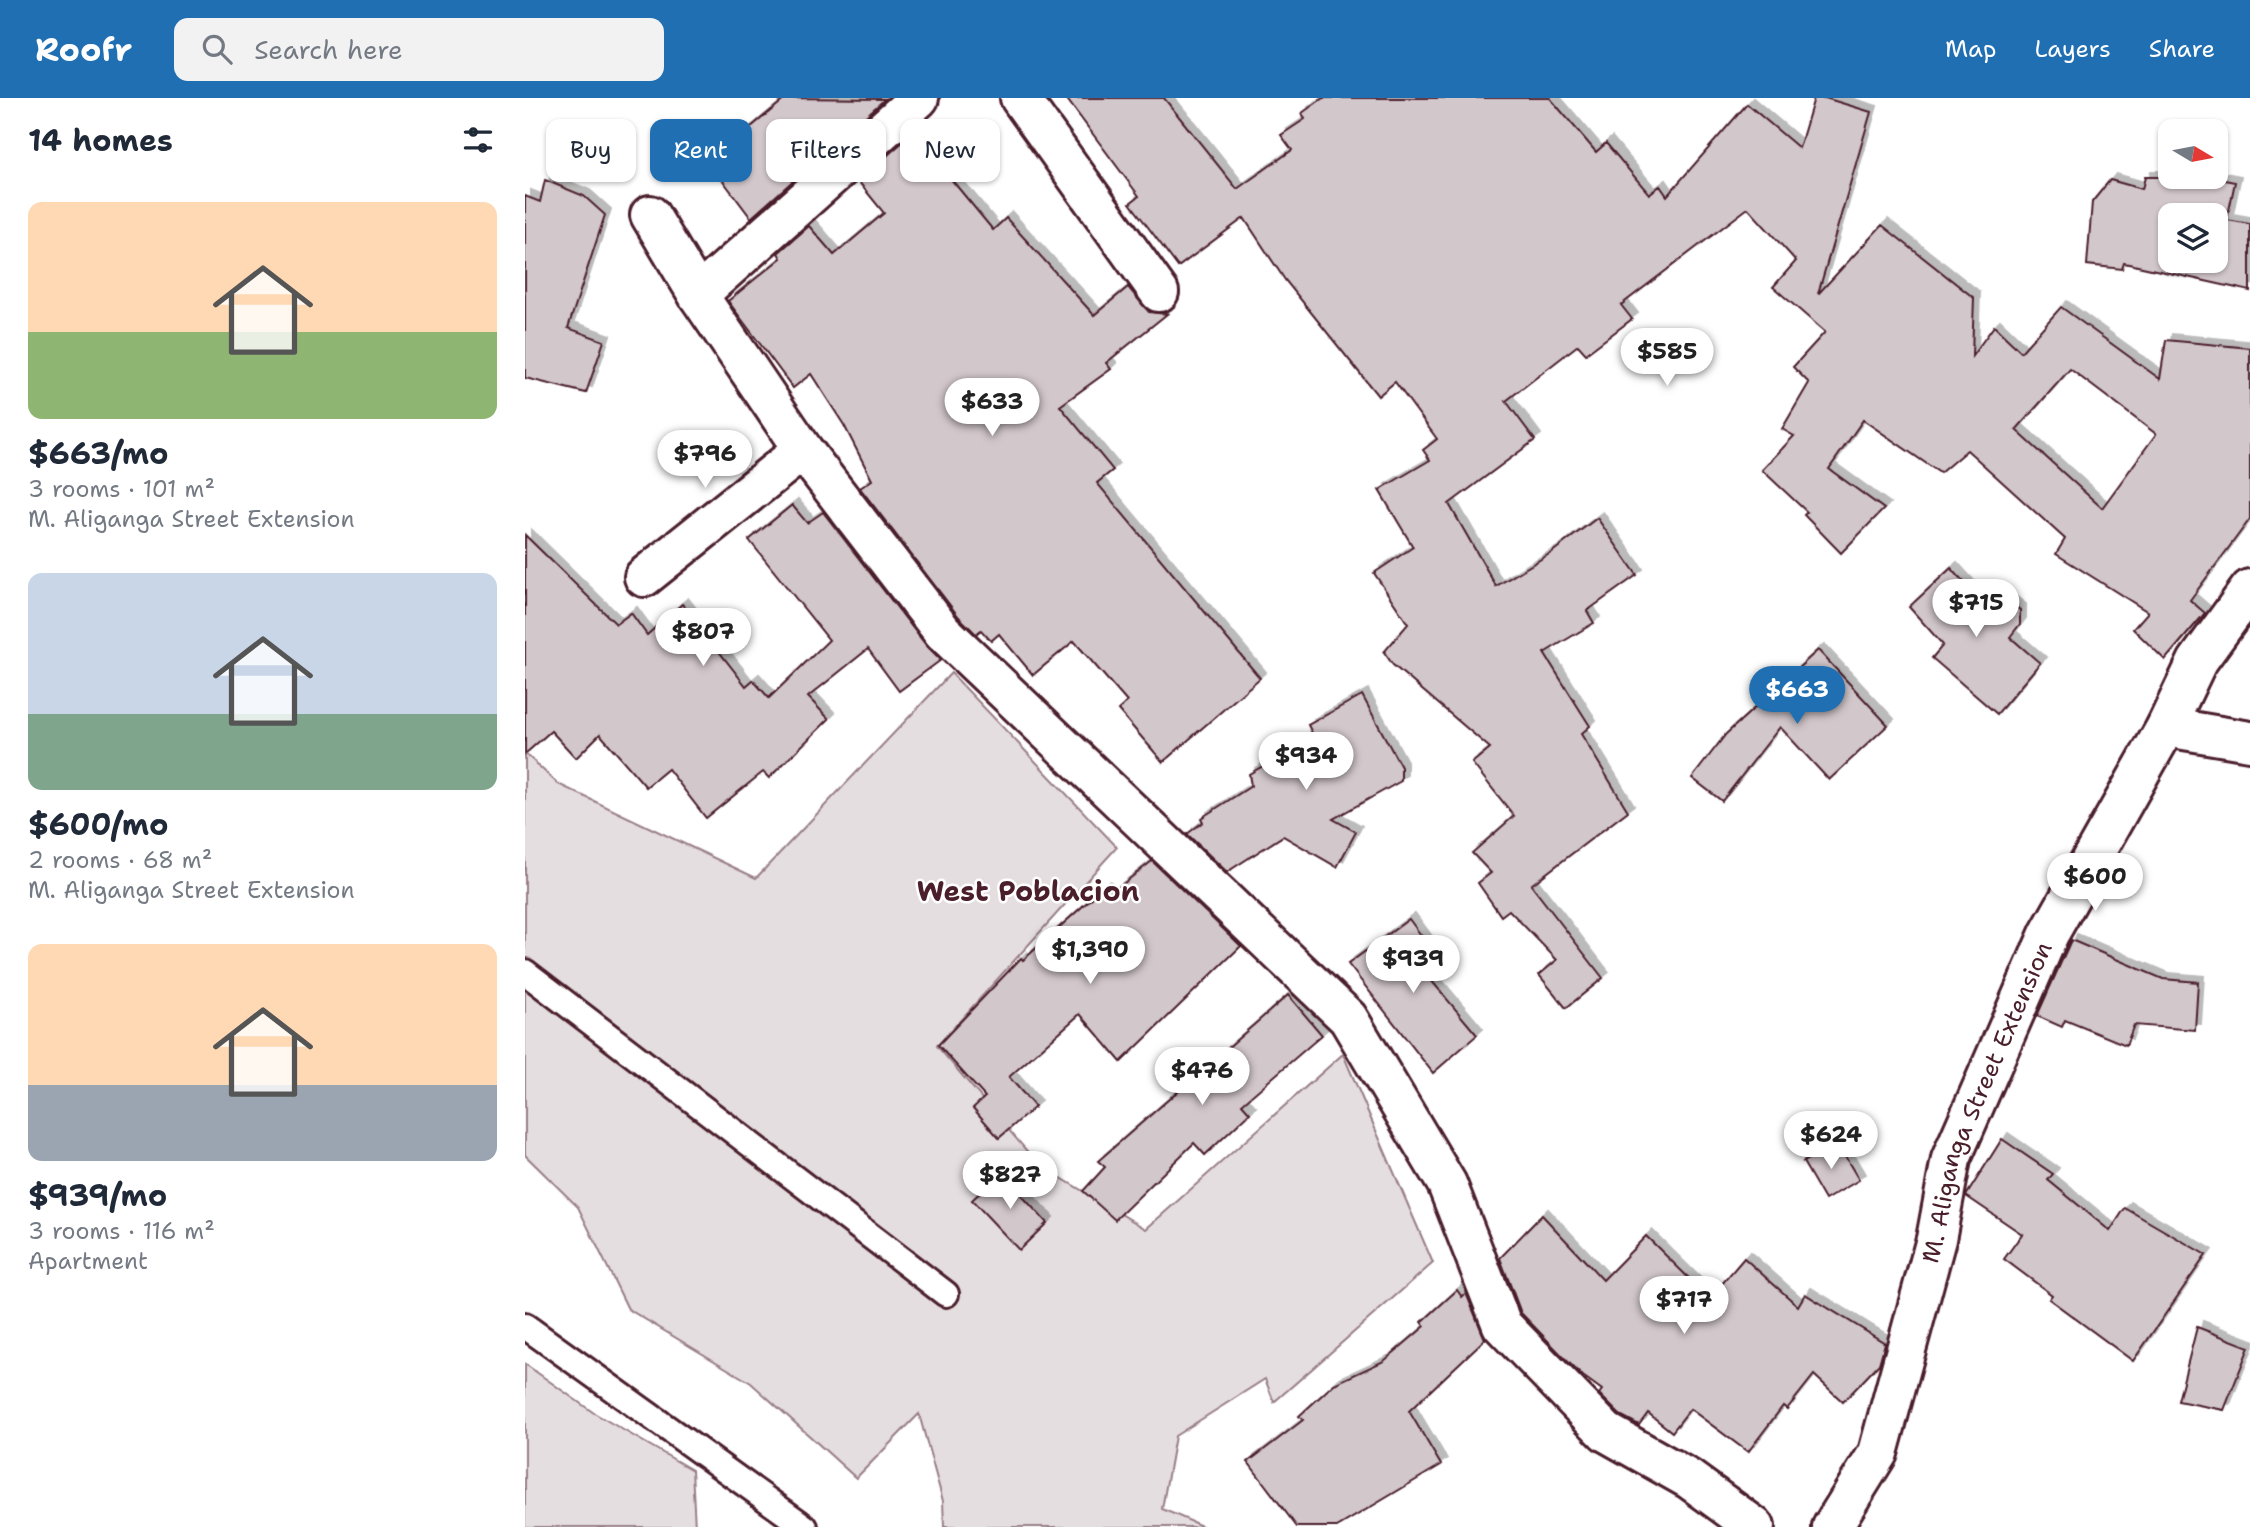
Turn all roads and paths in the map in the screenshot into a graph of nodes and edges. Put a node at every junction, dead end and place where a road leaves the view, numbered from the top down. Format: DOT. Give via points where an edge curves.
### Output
graph roads {
  1 [pos="919,98"];
  2 [pos="1020,98"];
  3 [pos="650,215"];
  4 [pos="1159,292"];
  5 [pos="698,295"];
  6 [pos="803,450"];
  7 [pos="644,577"];
  8 [pos="2250,589"];
  9 [pos="2166,727"];
  10 [pos="2250,741"];
  11 [pos="525,972"];
  12 [pos="946,1294"];
  13 [pos="525,1326"];
  14 [pos="805,1527"];
  15 [pos="1755,1527"];
  16 [pos="1832,1527"];
  1 -- 5 [label="street"];
  2 -- 4 [label="street"];
  3 -- 5 [label="street"];
  5 -- 6 [label="street"];
  6 -- 7 [label="street"];
  6 -- 15 [label="street" via="943,632 1348,1017 1447,1184 1502,1325 1606,1432 1689,1479"];
  8 -- 9 [label="street, M. Aliganga Street Extension" via="2197,662"];
  9 -- 10 [label="street"];
  9 -- 16 [label="street, M. Aliganga Street Extension" via="2049,934 1951,1159 1936,1238 1878,1453"];
  11 -- 12 [label="lane"];
  13 -- 14 [label="lane"];
}
